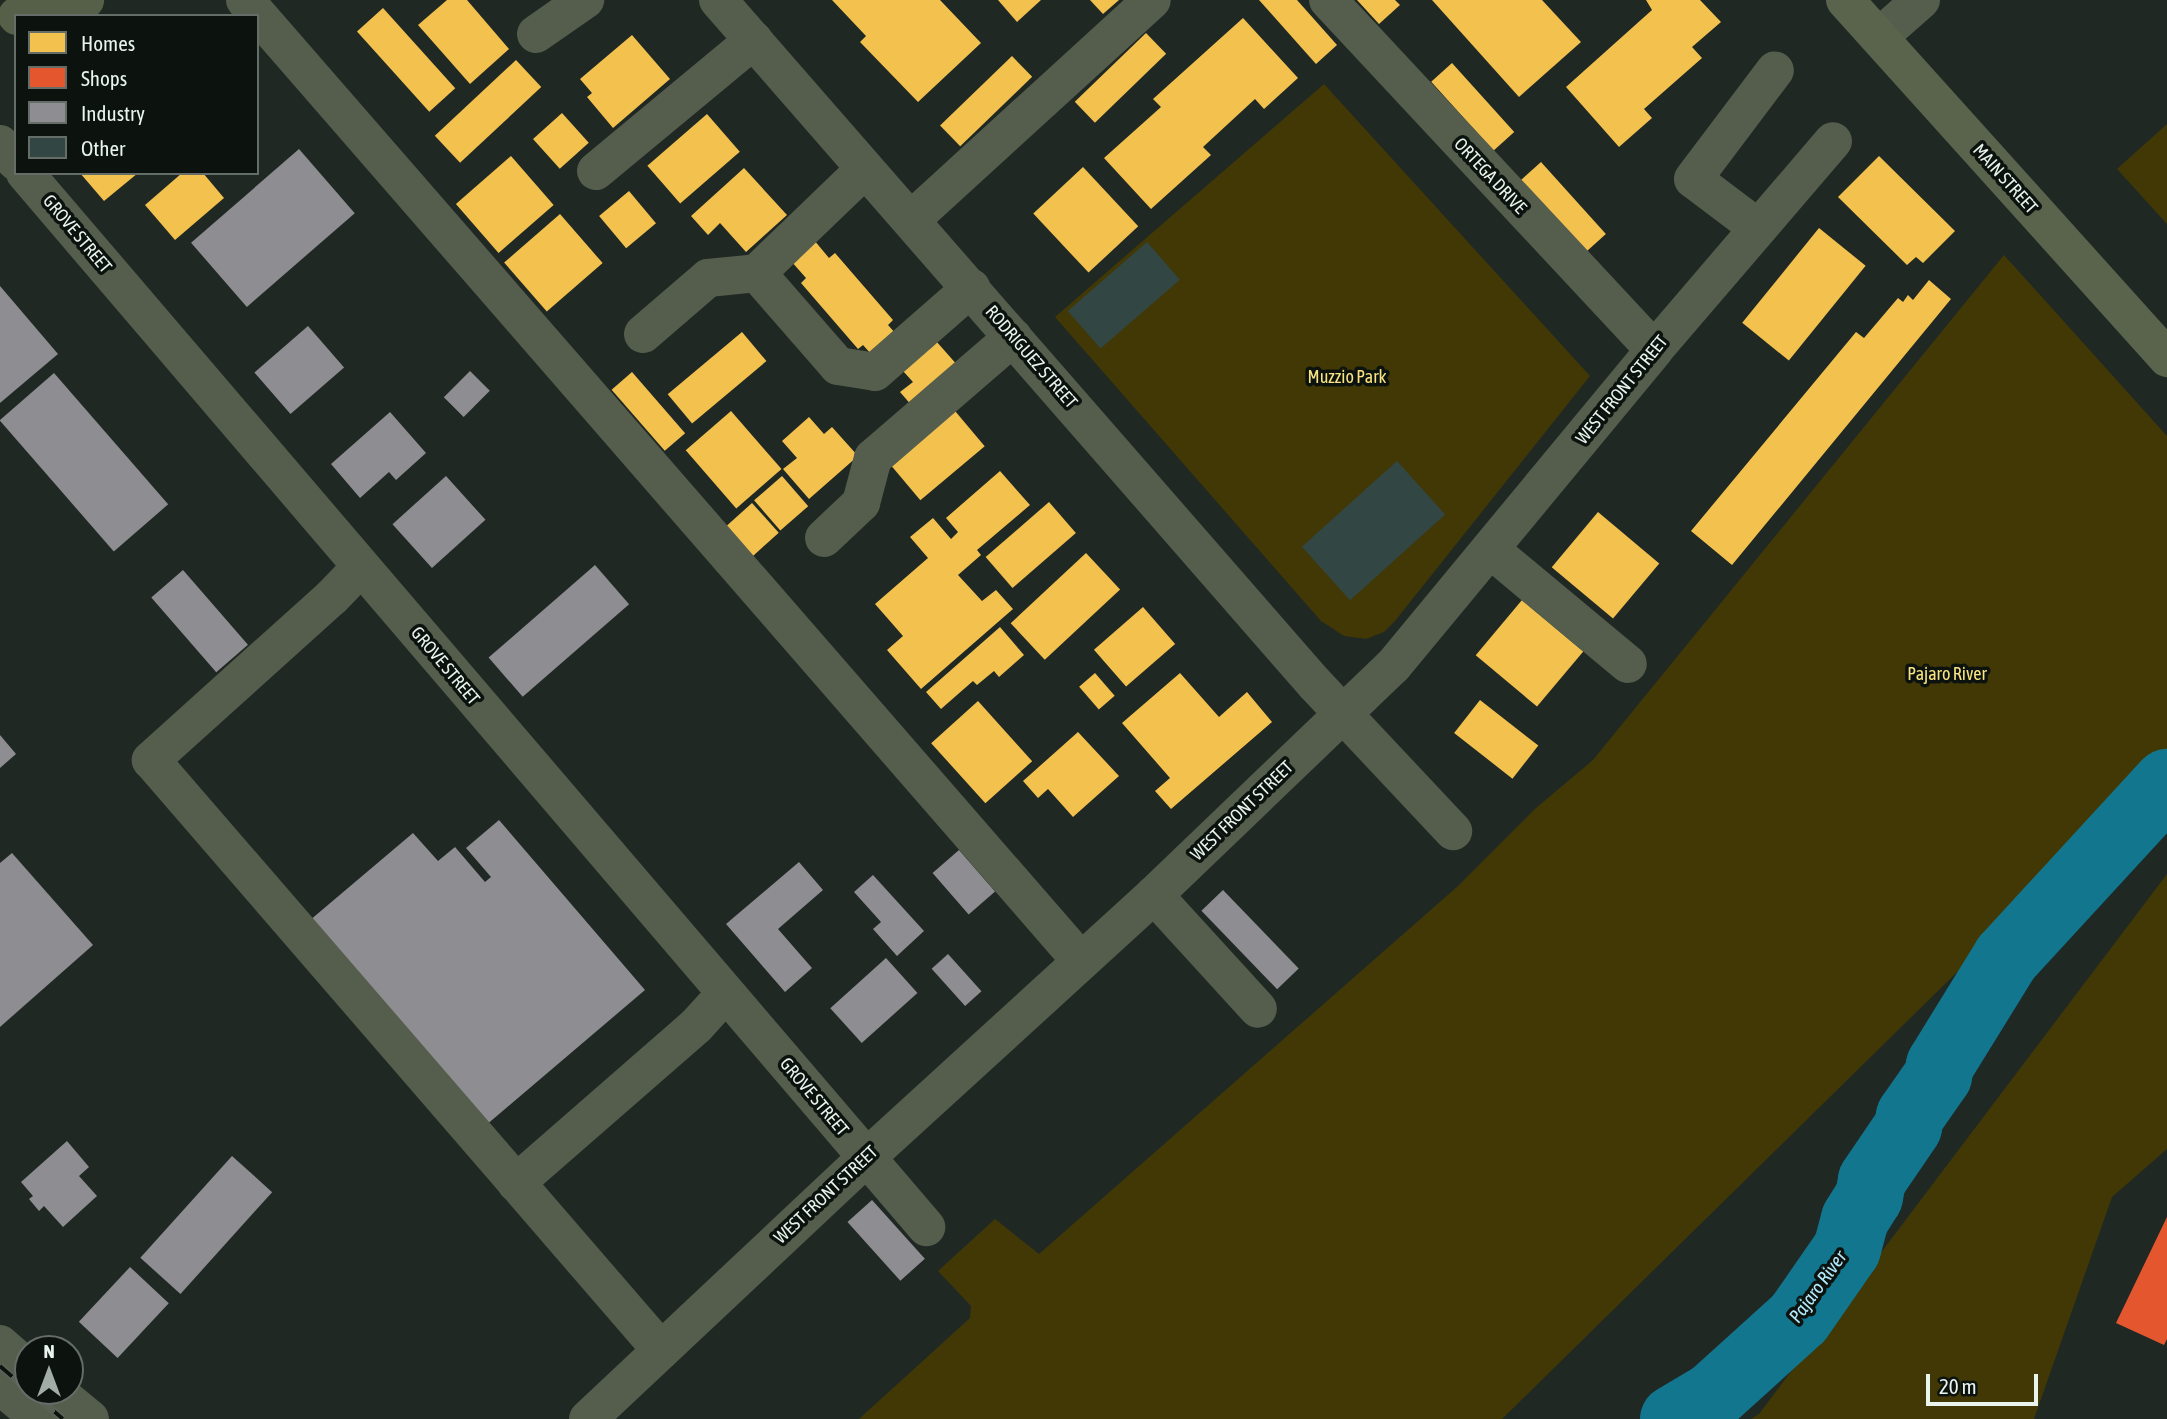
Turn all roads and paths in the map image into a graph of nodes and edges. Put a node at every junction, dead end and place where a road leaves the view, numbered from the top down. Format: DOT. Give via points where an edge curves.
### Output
graph roads {
  1 [pos="85,0"];
  2 [pos="245,0"];
  3 [pos="585,0"];
  4 [pos="718,0"];
  5 [pos="1152,0"];
  6 [pos="1328,0"];
  7 [pos="1845,0"];
  8 [pos="1921,0"];
  9 [pos="26,14"];
  10 [pos="257,14"];
  11 [pos="259,16"];
  12 [pos="536,34"];
  13 [pos="1878,37"];
  14 [pos="754,40"];
  15 [pos="1775,70"];
  16 [pos="1833,141"];
  17 [pos="0,144"];
  18 [pos="14,160"];
  19 [pos="864,169"];
  20 [pos="596,171"];
  21 [pos="27,175"];
  22 [pos="911,220"];
  23 [pos="1758,228"];
  24 [pos="757,273"];
  25 [pos="971,288"];
  26 [pos="643,334"];
  27 [pos="1013,337"];
  28 [pos="1654,351"];
  29 [pos="2167,358"];
  30 [pos="824,538"];
  31 [pos="1491,550"];
  32 [pos="360,566"];
  33 [pos="1628,664"];
  34 [pos="1343,715"];
  35 [pos="1453,831"];
  36 [pos="1154,895"];
  37 [pos="1081,961"];
  38 [pos="725,994"];
  39 [pos="1258,1009"];
  40 [pos="866,1158"];
  41 [pos="516,1184"];
  42 [pos="926,1227"];
  43 [pos="0,1344"];
  44 [pos="661,1350"];
  45 [pos="14,1356"];
  46 [pos="0,1386"];
  47 [pos="73,1405"];
  48 [pos="606,1413"];
  49 [pos="40,1419"];
  50 [pos="90,1419"];
  1 -- 9 [label="highway"];
  2 -- 10 [label="street"];
  3 -- 12 [label="street"];
  4 -- 14 [label="street, RODRIGUEZ STREET"];
  5 -- 22 [label="street"];
  6 -- 28 [label="street, ORTEGA DRIVE"];
  7 -- 13 [label="main road, MAIN STREET"];
  8 -- 13 [label="street"];
  11 -- 37 [label="street"];
  13 -- 29 [label="main road, MAIN STREET"];
  14 -- 19 [label="street, RODRIGUEZ STREET"];
  14 -- 20 [label="street"];
  15 -- 23 [label="street" via="1693,179"];
  16 -- 23 [label="street, WEST FRONT STREET"];
  17 -- 18 [label="street"];
  19 -- 22 [label="street, RODRIGUEZ STREET"];
  19 -- 24 [label="street"];
  21 -- 32 [label="street, GROVE STREET"];
  22 -- 25 [label="street, RODRIGUEZ STREET"];
  23 -- 28 [label="street, WEST FRONT STREET"];
  24 -- 25 [label="street" via="838,366 875,372"];
  24 -- 26 [label="street" via="708,278"];
  25 -- 27 [label="street, RODRIGUEZ STREET"];
  27 -- 30 [label="street" via="873,458 861,503"];
  27 -- 34 [label="street, RODRIGUEZ STREET"];
  28 -- 31 [label="street, WEST FRONT STREET"];
  31 -- 33 [label="street"];
  31 -- 34 [label="street, WEST FRONT STREET" via="1393,666"];
  32 -- 38 [label="street, GROVE STREET"];
  32 -- 41 [label="street" via="332,597 151,760"];
  34 -- 35 [label="street, RODRIGUEZ STREET"];
  34 -- 36 [label="street, WEST FRONT STREET"];
  36 -- 37 [label="street, WEST FRONT STREET"];
  36 -- 39 [label="street"];
  37 -- 40 [label="street, WEST FRONT STREET"];
  38 -- 40 [label="street, GROVE STREET"];
  38 -- 41 [label="street" via="696,1026"];
  40 -- 42 [label="street, GROVE STREET"];
  40 -- 44 [label="street, WEST FRONT STREET"];
  41 -- 44 [label="street"];
  43 -- 45 [label="street"];
  44 -- 48 [label="street, WEST FRONT STREET"];
  46 -- 49 [label="street"];
  47 -- 50 [label="street"];
}
